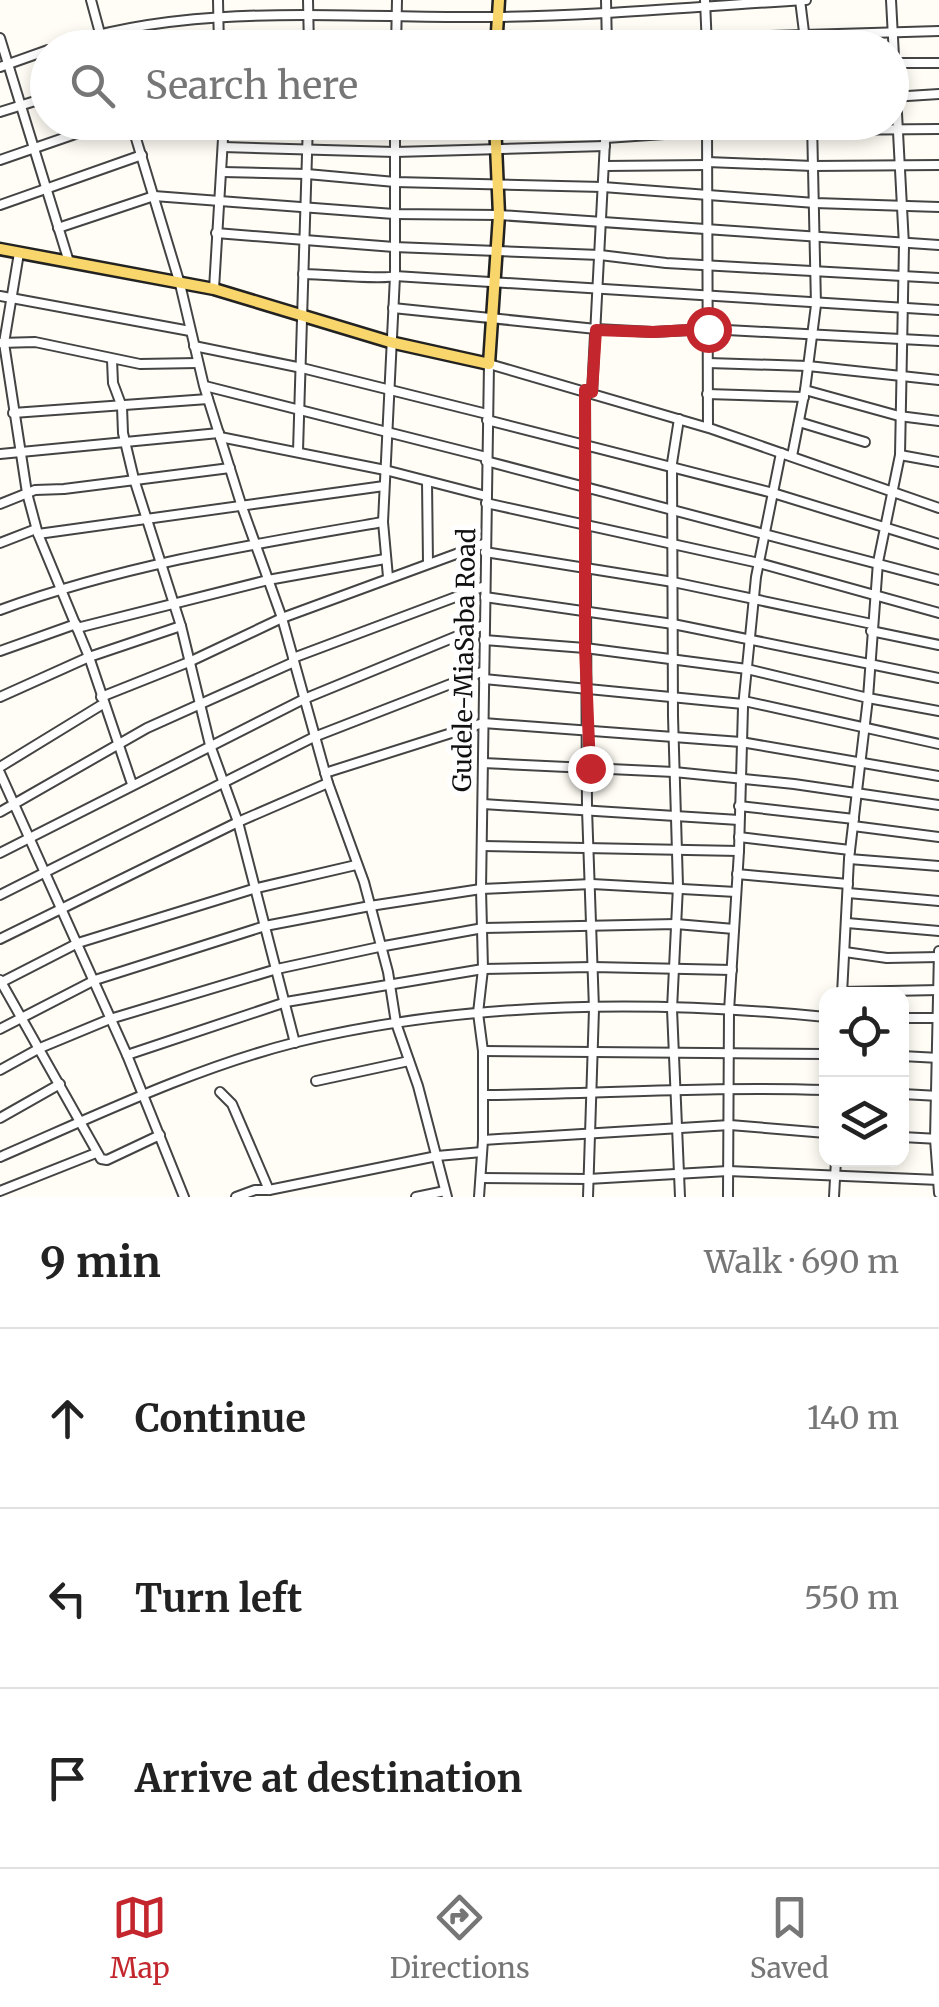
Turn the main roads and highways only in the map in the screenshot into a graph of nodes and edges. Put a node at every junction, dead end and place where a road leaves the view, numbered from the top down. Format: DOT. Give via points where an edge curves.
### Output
graph roads {
  1 [pos="499,0"];
  2 [pos="497,30"];
  3 [pos="497,140"];
  4 [pos="0,249"];
  1 -- 2 [label="main road"];
  3 -- 4 [label="main road, Gudele-MiaSaba Road" via="489,364 390,342 214,288"];
}
